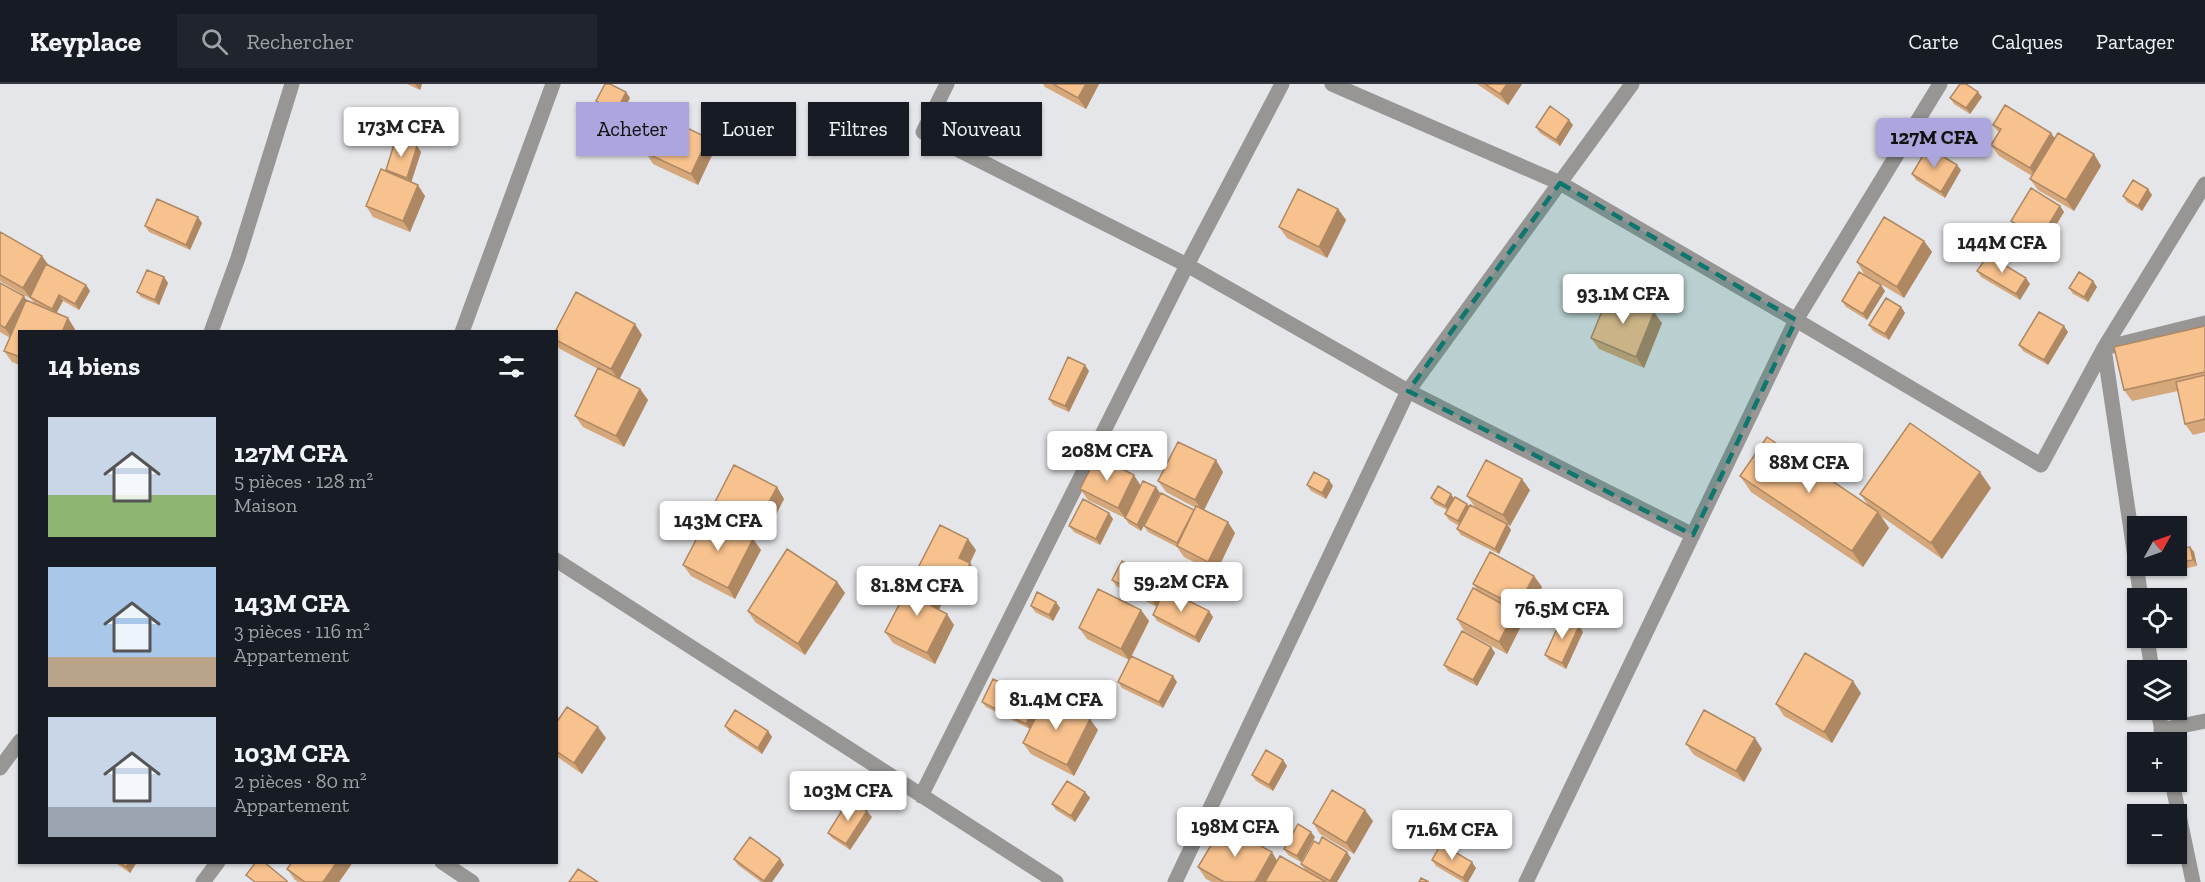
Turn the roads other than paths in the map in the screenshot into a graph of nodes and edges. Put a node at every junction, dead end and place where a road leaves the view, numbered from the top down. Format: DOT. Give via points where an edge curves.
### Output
graph roads {
  1 [pos="292,84"];
  2 [pos="553,84"];
  3 [pos="947,84"];
  4 [pos="1282,84"];
  5 [pos="1332,84"];
  6 [pos="1632,84"];
  7 [pos="1940,84"];
  8 [pos="1560,183"];
  9 [pos="2205,184"];
  10 [pos="1187,265"];
  11 [pos="1796,320"];
  12 [pos="2205,323"];
  13 [pos="212,330"];
  14 [pos="463,330"];
  15 [pos="2104,348"];
  16 [pos="1408,391"];
  17 [pos="1692,535"];
  18 [pos="558,561"];
  19 [pos="2140,588"];
  20 [pos="2205,721"];
  21 [pos="2173,732"];
  22 [pos="18,744"];
  23 [pos="0,768"];
  24 [pos="2174,792"];
  25 [pos="921,796"];
  26 [pos="216,864"];
  27 [pos="448,872"];
  28 [pos="203,882"];
  29 [pos="472,882"];
  30 [pos="1056,882"];
  31 [pos="1175,882"];
  32 [pos="1526,882"];
  33 [pos="2193,882"];
  1 -- 13 [label="street"];
  2 -- 14 [label="street"];
  3 -- 10 [label="street" via="923,132"];
  4 -- 10 [label="street"];
  5 -- 8 [label="street"];
  6 -- 8 [label="street"];
  7 -- 11 [label="street"];
  8 -- 11 [label="street"];
  8 -- 16 [label="street"];
  9 -- 15 [label="street"];
  10 -- 16 [label="street"];
  10 -- 25 [label="street"];
  11 -- 15 [label="street" via="2041,465"];
  11 -- 17 [label="street"];
  12 -- 15 [label="street"];
  15 -- 19 [label="street"];
  16 -- 17 [label="street"];
  16 -- 31 [label="street"];
  17 -- 32 [label="street"];
  18 -- 25 [label="street"];
  20 -- 21 [label="street"];
  22 -- 23 [label="street"];
  24 -- 33 [label="street"];
  25 -- 30 [label="street"];
  26 -- 28 [label="street"];
  27 -- 29 [label="street"];
}
